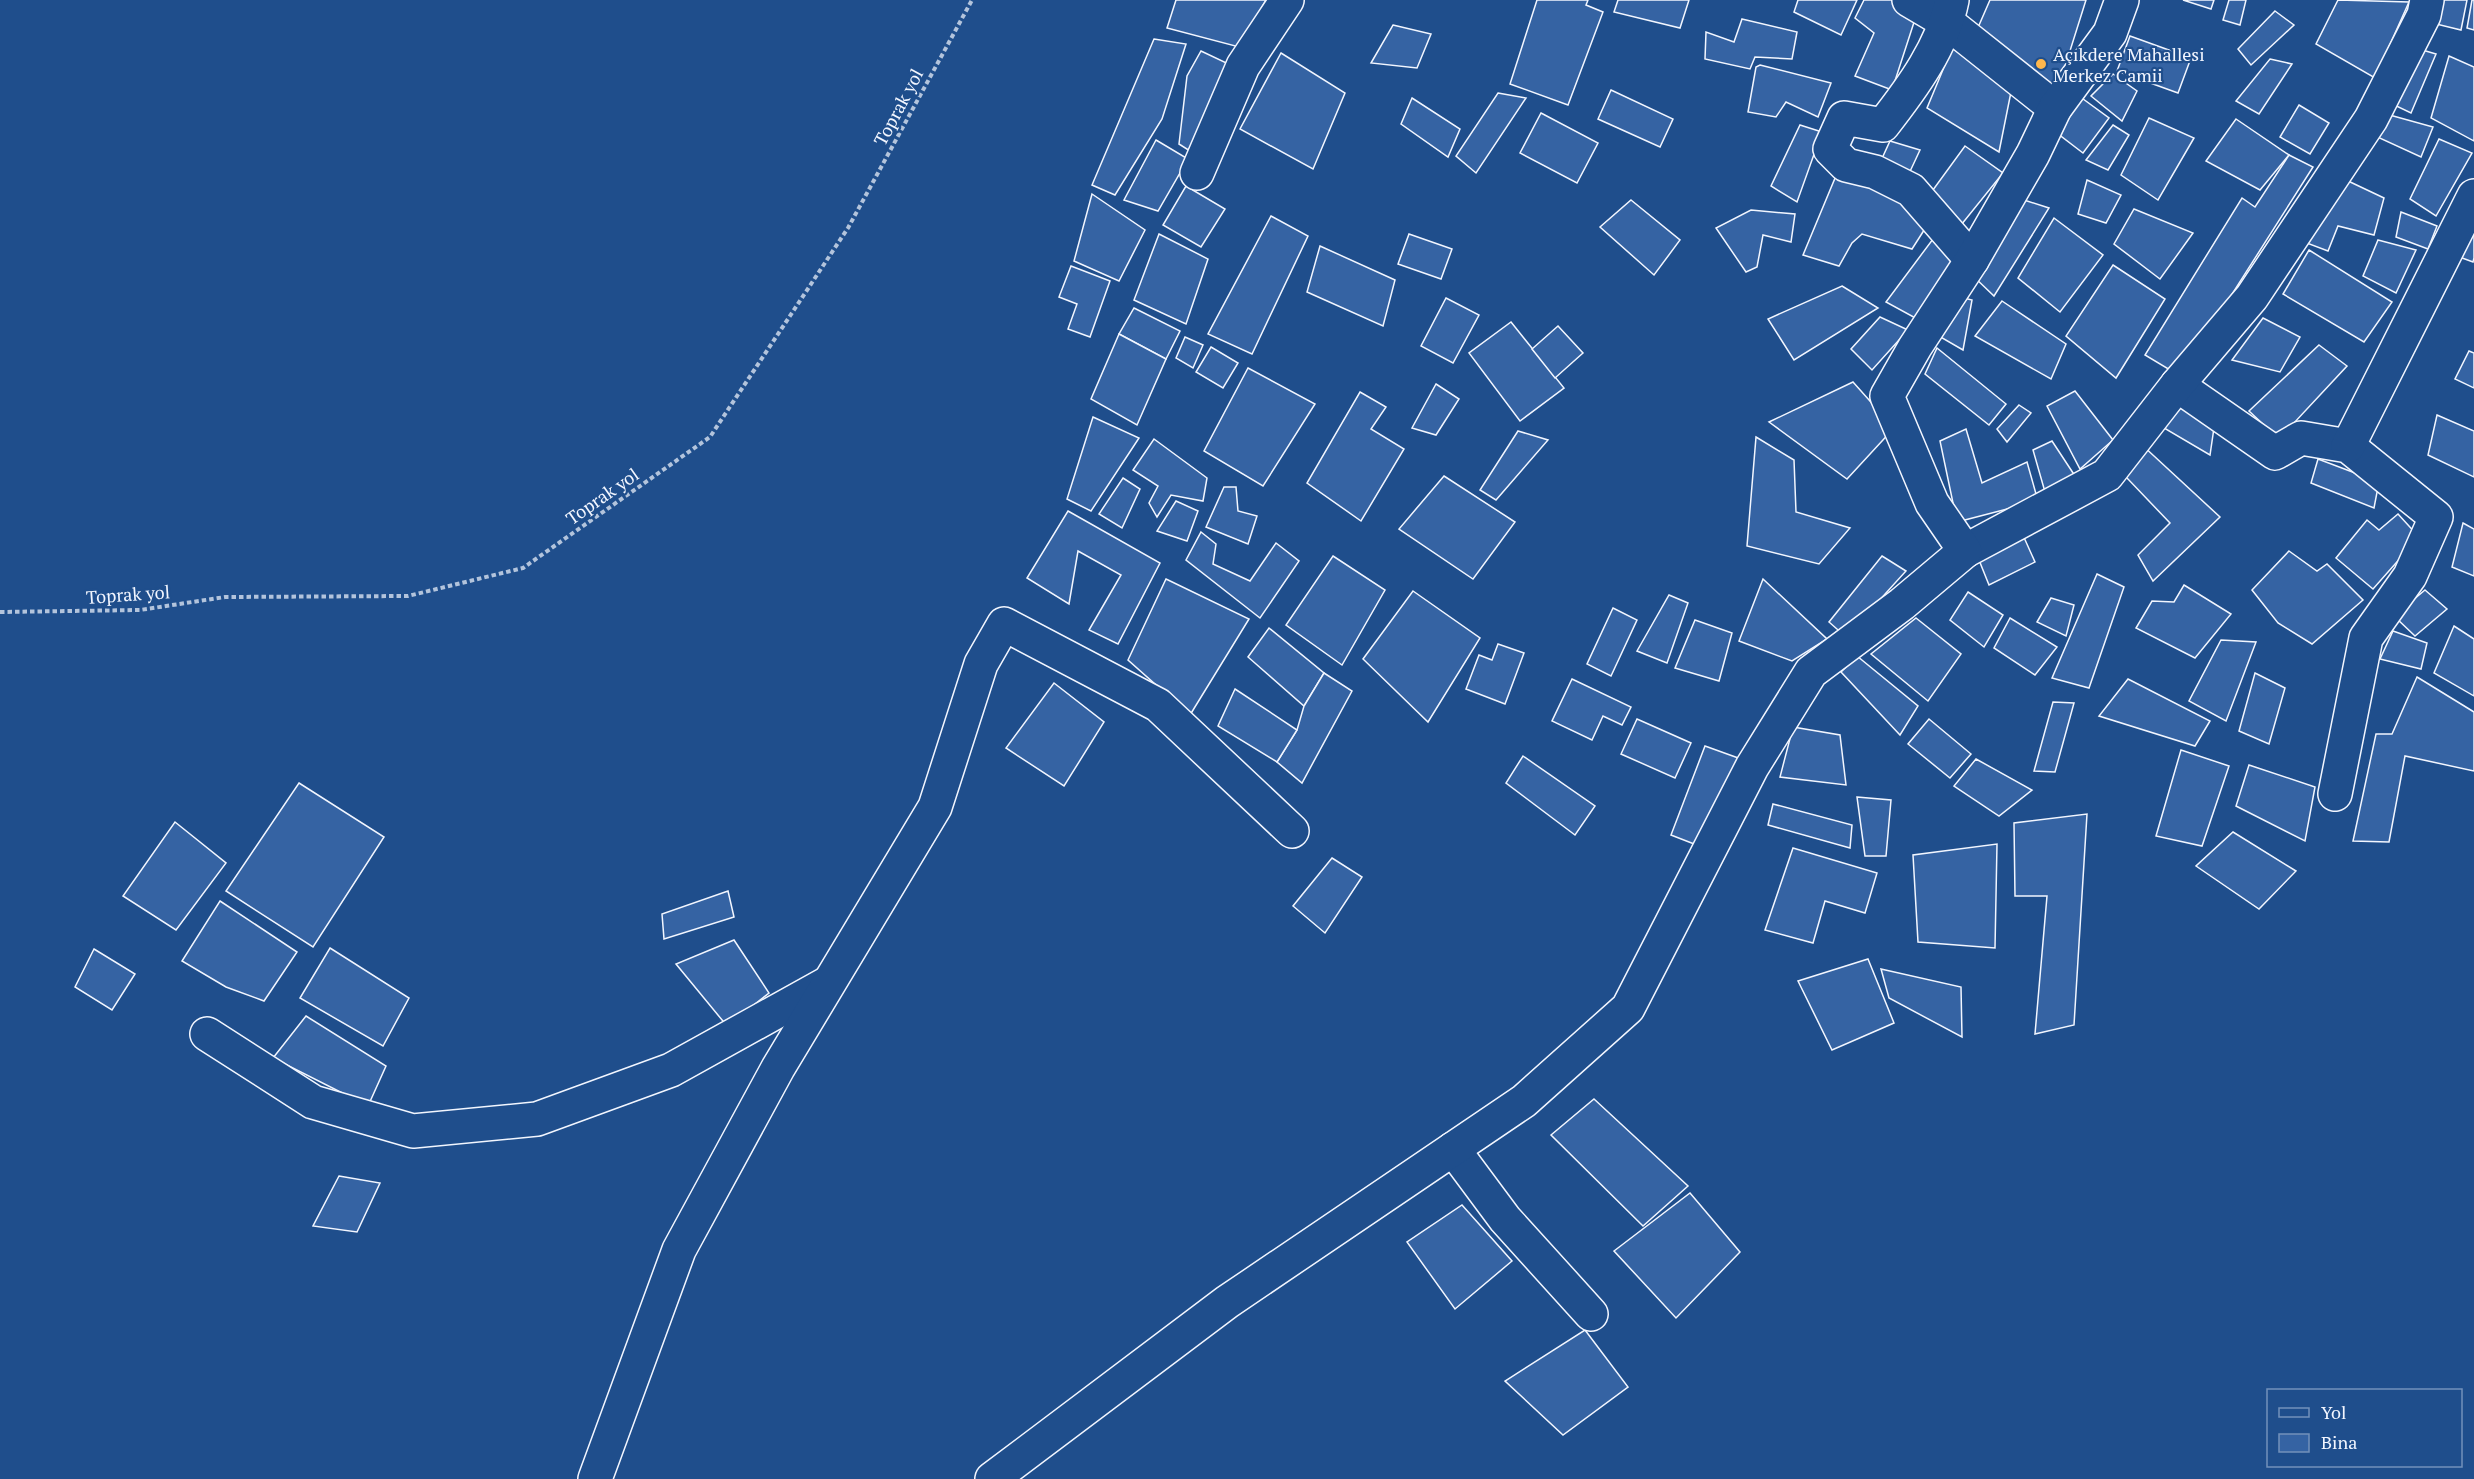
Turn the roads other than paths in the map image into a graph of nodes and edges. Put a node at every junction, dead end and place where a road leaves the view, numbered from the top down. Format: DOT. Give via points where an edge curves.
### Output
graph roads {
  1 [pos="1287,0"];
  2 [pos="1909,0"];
  3 [pos="2122,0"];
  4 [pos="2427,0"];
  5 [pos="1950,11"];
  6 [pos="2055,108"];
  7 [pos="1197,173"];
  8 [pos="2474,196"];
  9 [pos="1972,260"];
  10 [pos="2177,385"];
  11 [pos="2348,446"];
  12 [pos="1965,551"];
  13 [pos="2335,794"];
  14 [pos="1292,831"];
  15 [pos="829,982"];
  16 [pos="207,1034"];
  17 [pos="1453,1149"];
  18 [pos="1592,1314"];
  19 [pos="595,1479"];
  20 [pos="992,1479"];
  1 -- 7 [label="street" via="1243,66"];
  2 -- 5 [label="street"];
  3 -- 6 [label="street" via="2110,33"];
  4 -- 10 [label="street" via="2424,15 2370,119 2252,297"];
  5 -- 6 [label="street"];
  5 -- 9 [label="street" via="1911,90 1883,125 1844,118 1830,148 1846,165 1875,172 1911,190"];
  6 -- 9 [label="street"];
  8 -- 11 [label="street"];
  9 -- 12 [label="street" via="1887,396 1932,503"];
  10 -- 11 [label="street" via="2275,453 2301,438"];
  10 -- 12 [label="street" via="2106,475"];
  11 -- 13 [label="street" via="2436,517 2410,576 2366,638"];
  12 -- 17 [label="street" via="1811,672 1752,767 1628,1008 1524,1101"];
  14 -- 15 [label="street" via="1158,705 1004,624 981,664 934,807"];
  15 -- 16 [label="street" via="671,1070 537,1119 413,1131 313,1102"];
  15 -- 19 [label="street" via="679,1250"];
  17 -- 18 [label="street" via="1505,1219"];
  17 -- 20 [label="street" via="1227,1302"];
}
